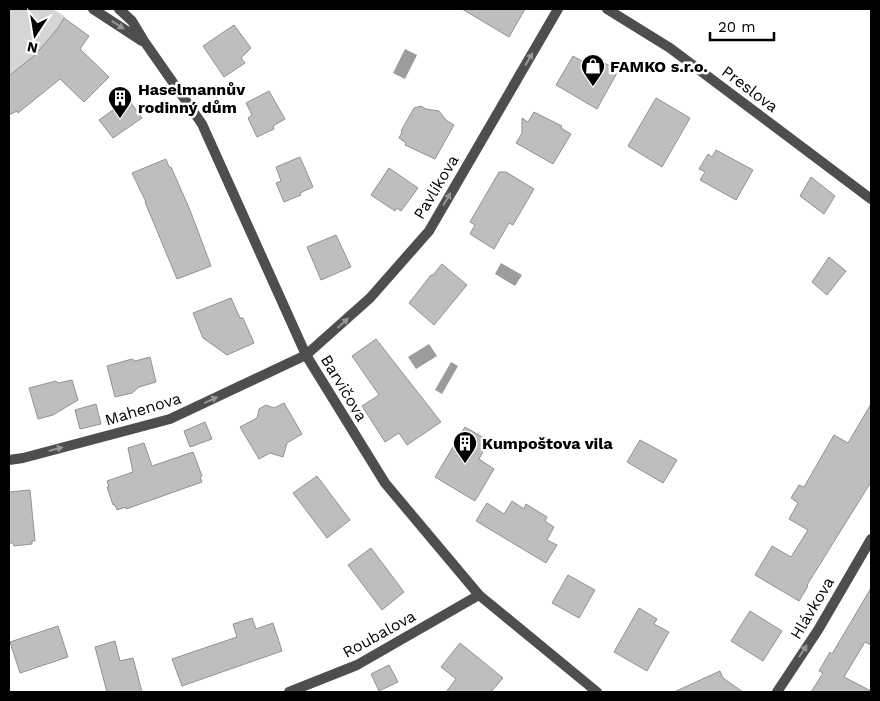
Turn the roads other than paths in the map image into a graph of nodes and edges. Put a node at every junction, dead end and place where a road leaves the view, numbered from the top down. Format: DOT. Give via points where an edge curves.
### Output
graph roads {
  1 [pos="93,9"];
  2 [pos="119,9"];
  3 [pos="558,9"];
  4 [pos="607,9"];
  5 [pos="144,41"];
  6 [pos="871,199"];
  7 [pos="306,355"];
  8 [pos="9,460"];
  9 [pos="871,539"];
  10 [pos="479,595"];
  11 [pos="289,692"];
  12 [pos="597,692"];
  13 [pos="777,692"];
  1 -- 5 [label="street, Barvičova, one-way"];
  2 -- 5 [label="street, Barvičova" via="132,21"];
  7 -- 3 [label="street, Pavlíkova, one-way" via="370,298 429,231"];
  4 -- 6 [label="street, Preslova" via="670,48"];
  5 -- 7 [label="street, Barvičova" via="202,124"];
  8 -- 7 [label="street, Mahenova, one-way" via="170,420"];
  7 -- 10 [label="street, Barvičova" via="385,483"];
  13 -- 9 [label="street, Hlávkova, one-way"];
  10 -- 11 [label="street, Roubalova" via="357,665"];
  10 -- 12 [label="street, Barvičova"];
}
